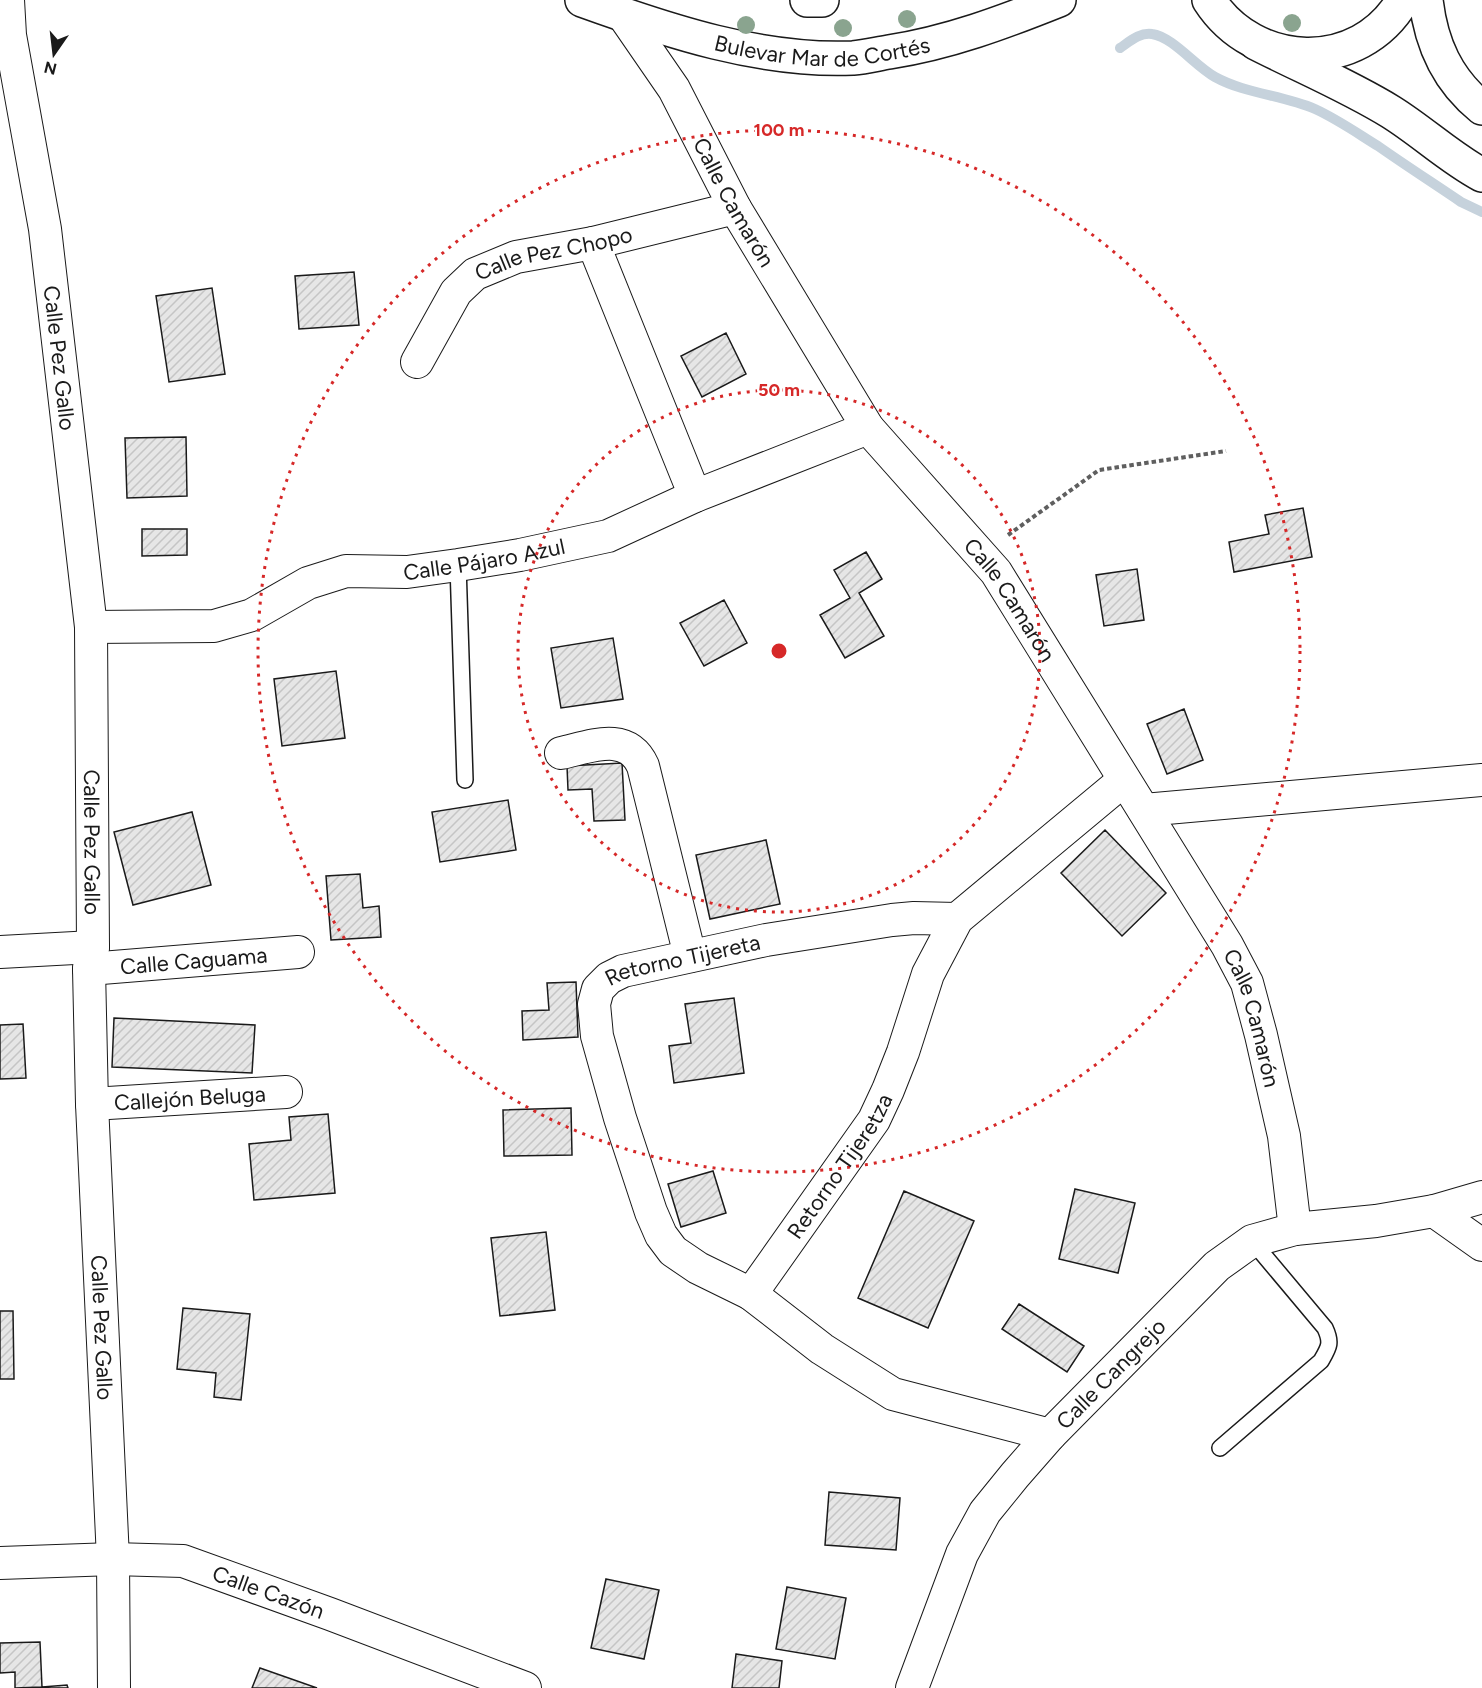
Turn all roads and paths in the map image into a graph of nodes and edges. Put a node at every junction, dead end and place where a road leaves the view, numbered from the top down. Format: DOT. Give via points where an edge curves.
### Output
graph roads {
  1 [pos="8,0"];
  2 [pos="582,0"];
  3 [pos="807,0"];
  4 [pos="822,0"];
  5 [pos="1059,0"];
  6 [pos="1403,0"];
  7 [pos="1426,0"];
  8 [pos="1211,5"];
  9 [pos="623,15"];
  10 [pos="1256,43"];
  11 [pos="1482,108"];
  12 [pos="1482,175"];
  13 [pos="735,208"];
  14 [pos="593,243"];
  15 [pos="417,362"];
  16 [pos="868,428"];
  17 [pos="1226,451"];
  18 [pos="695,496"];
  19 [pos="981,555"];
  20 [pos="458,565"];
  21 [pos="91,627"];
  22 [pos="561,753"];
  23 [pos="465,780"];
  24 [pos="1124,780"];
  25 [pos="1482,780"];
  26 [pos="1144,810"];
  27 [pos="957,920"];
  28 [pos="0,952"];
  29 [pos="298,952"];
  30 [pos="690,956"];
  31 [pos="91,958"];
  32 [pos="286,1092"];
  33 [pos="92,1104"];
  34 [pos="1482,1197"];
  35 [pos="1434,1211"];
  36 [pos="1295,1229"];
  37 [pos="1252,1241"];
  38 [pos="1482,1245"];
  39 [pos="752,1294"];
  40 [pos="1050,1435"];
  41 [pos="1220,1448"];
  42 [pos="113,1559"];
  43 [pos="0,1563"];
  44 [pos="114,1688"];
  45 [pos="525,1688"];
  46 [pos="912,1688"];
  1 -- 21 [label="street, Calle Pez Gallo" via="10,35 45,229"];
  2 -- 9 [label="street, Bulevar Mar de Cortés"];
  3 -- 4 [label="street, Bulevar Mar de Cortés"];
  5 -- 9 [label="street, Bulevar Mar de Cortés" via="950,39 855,58 803,58 753,50"];
  6 -- 10 [label="street" via="1376,30 1344,48 1318,54 1291,54"];
  7 -- 11 [label="street" via="1444,64 1455,82"];
  8 -- 10 [label="street" via="1242,36"];
  9 -- 13 [label="street, Calle Camarón" via="674,89"];
  10 -- 12 [label="street" via="1375,103"];
  13 -- 14 [label="street, Calle Pez Chopo"];
  13 -- 16 [label="street, Calle Camarón"];
  14 -- 15 [label="street, Calle Pez Chopo" via="516,257 476,274 456,292"];
  14 -- 18 [label="street"];
  16 -- 18 [label="street, Calle Pájaro Azul"];
  16 -- 19 [label="street, Calle Camarón"];
  17 -- 19 [label="path" via="1099,470"];
  18 -- 20 [label="street, Calle Pájaro Azul" via="608,536"];
  19 -- 24 [label="street, Calle Camarón" via="996,572"];
  20 -- 21 [label="street, Calle Pájaro Azul" via="407,572 346,571 308,583 252,615 214,626"];
  20 -- 23 [label="lane"];
  21 -- 31 [label="street, Calle Pez Gallo"];
  22 -- 30 [label="street" via="604,744 623,745 638,755 644,766"];
  24 -- 26 [label="street, Calle Camarón"];
  24 -- 27 [label="street, Retorno Tijeretza"];
  25 -- 26 [label="street"];
  26 -- 36 [label="street, Calle Camarón" via="1247,984 1284,1136"];
  27 -- 30 [label="street, Retorno Tijereta" via="892,920"];
  27 -- 39 [label="street, Retorno Tijeretza" via="928,974 903,1052 874,1120"];
  28 -- 31 [label="street, Calle Caguama"];
  29 -- 31 [label="street, Calle Caguama"];
  30 -- 39 [label="street, Retorno Tijereta" via="623,971 609,978 598,990 594,1005 597,1036 620,1118 662,1235 674,1251 698,1268"];
  31 -- 33 [label="street, Calle Pez Gallo"];
  32 -- 33 [label="street, Callejón Beluga"];
  33 -- 42 [label="street, Calle Pez Gallo"];
  34 -- 35 [label="street, Calle Cangrejo"];
  35 -- 36 [label="street, Calle Cangrejo"];
  35 -- 38 [label="street"];
  36 -- 37 [label="street, Calle Cangrejo"];
  37 -- 40 [label="street, Calle Cangrejo" via="1216,1266"];
  37 -- 41 [label="lane" via="1330,1338 1322,1361"];
  39 -- 40 [label="street" via="822,1349 893,1394"];
  40 -- 46 [label="street, Calle Cangrejo" via="985,1512 962,1554"];
  42 -- 43 [label="street, Calle Cazón"];
  42 -- 44 [label="street, Calle Pez Gallo"];
  42 -- 45 [label="street, Calle Cazón" via="183,1561"];
}
